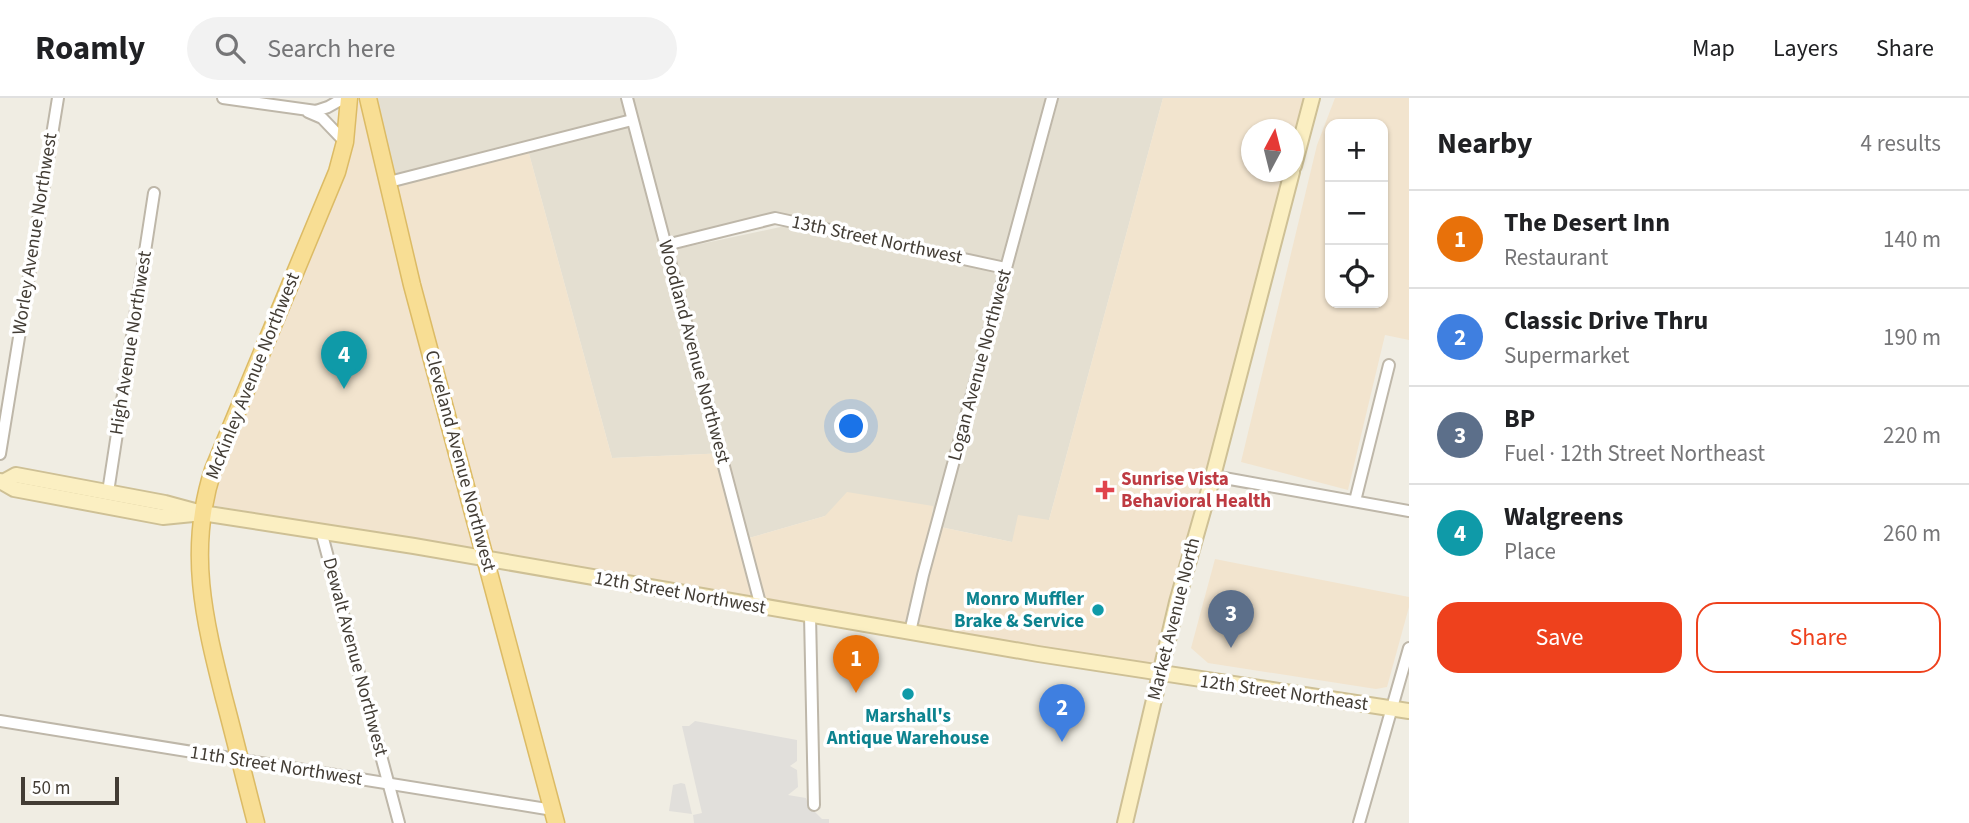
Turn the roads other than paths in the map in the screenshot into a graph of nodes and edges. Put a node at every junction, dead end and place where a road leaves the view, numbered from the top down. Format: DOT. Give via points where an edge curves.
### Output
graph roads {
  1 [pos="58,98"];
  2 [pos="223,98"];
  3 [pos="347,98"];
  4 [pos="368,98"];
  5 [pos="626,98"];
  6 [pos="1052,98"];
  7 [pos="1312,98"];
  8 [pos="305,110"];
  9 [pos="632,120"];
  10 [pos="1304,128"];
  11 [pos="345,142"];
  12 [pos="389,182"];
  13 [pos="1290,182"];
  14 [pos="154,193"];
  15 [pos="666,245"];
  16 [pos="1005,268"];
  17 [pos="1389,365"];
  18 [pos="0,454"];
  19 [pos="1213,476"];
  20 [pos="1,481"];
  21 [pos="108,492"];
  22 [pos="1355,500"];
  23 [pos="1409,511"];
  24 [pos="202,513"];
  25 [pos="321,531"];
  26 [pos="486,561"];
  27 [pos="761,607"];
  28 [pos="810,615"];
  29 [pos="910,632"];
  30 [pos="1409,648"];
  31 [pos="1159,674"];
  32 [pos="1393,709"];
  33 [pos="1409,711"];
  34 [pos="0,721"];
  35 [pos="240,761"];
  36 [pos="388,784"];
  37 [pos="814,805"];
  38 [pos="555,817"];
  39 [pos="256,823"];
  40 [pos="399,823"];
  41 [pos="1125,823"];
  42 [pos="1359,823"];
  1 -- 18 [label="street, Worley Avenue Northwest"];
  2 -- 8 [label="street"];
  3 -- 8 [label="street" via="322,109"];
  3 -- 11 [label="main road, McKinley Avenue Northwest"];
  4 -- 12 [label="main road, Cleveland Avenue Northwest"];
  5 -- 9 [label="street, Woodland Avenue Northwest"];
  6 -- 16 [label="street, Logan Avenue Northwest"];
  7 -- 10 [label="main road, Market Avenue North"];
  8 -- 11 [label="street" via="322,118"];
  9 -- 12 [label="street"];
  9 -- 15 [label="street, Woodland Avenue Northwest"];
  11 -- 24 [label="main road, McKinley Avenue Northwest" via="327,200 213,470"];
  12 -- 26 [label="main road, Cleveland Avenue Northwest"];
  13 -- 19 [label="main road, Market Avenue North"];
  14 -- 21 [label="street, High Avenue Northwest"];
  15 -- 16 [label="street, 13th Street Northwest" via="775,218"];
  15 -- 27 [label="street, Woodland Avenue Northwest"];
  16 -- 29 [label="street, Logan Avenue Northwest"];
  17 -- 22 [label="street"];
  19 -- 22 [label="street"];
  19 -- 31 [label="main road, Market Avenue North"];
  20 -- 21 [label="main road, 12th Street Northwest" via="16,475"];
  20 -- 24 [label="main road, 12th Street Northwest" via="14,489 163,517"];
  21 -- 24 [label="main road, 12th Street Northwest"];
  22 -- 23 [label="street"];
  24 -- 25 [label="main road, 12th Street Northwest"];
  24 -- 35 [label="main road, McKinley Avenue Northwest" via="198,548 202,595"];
  25 -- 26 [label="main road, 12th Street Northwest"];
  25 -- 36 [label="street, Dewalt Avenue Northwest"];
  26 -- 27 [label="main road, 12th Street Northwest"];
  26 -- 38 [label="main road, Cleveland Avenue Northwest"];
  27 -- 28 [label="main road, 12th Street Northwest"];
  28 -- 29 [label="main road, 12th Street Northwest"];
  28 -- 37 [label="street"];
  29 -- 31 [label="main road, 12th Street Northwest"];
  30 -- 32 [label="street"];
  31 -- 32 [label="main road, 12th Street Northeast"];
  31 -- 41 [label="main road, Market Avenue North"];
  32 -- 33 [label="main road, 12th Street Northeast"];
  32 -- 42 [label="street"];
  34 -- 35 [label="street, 11th Street Northwest"];
  35 -- 36 [label="street, 11th Street Northwest"];
  35 -- 39 [label="main road, McKinley Avenue Northwest"];
  36 -- 38 [label="street, 11th Street Northwest"];
  36 -- 40 [label="street, Dewalt Avenue Northwest"];
}
